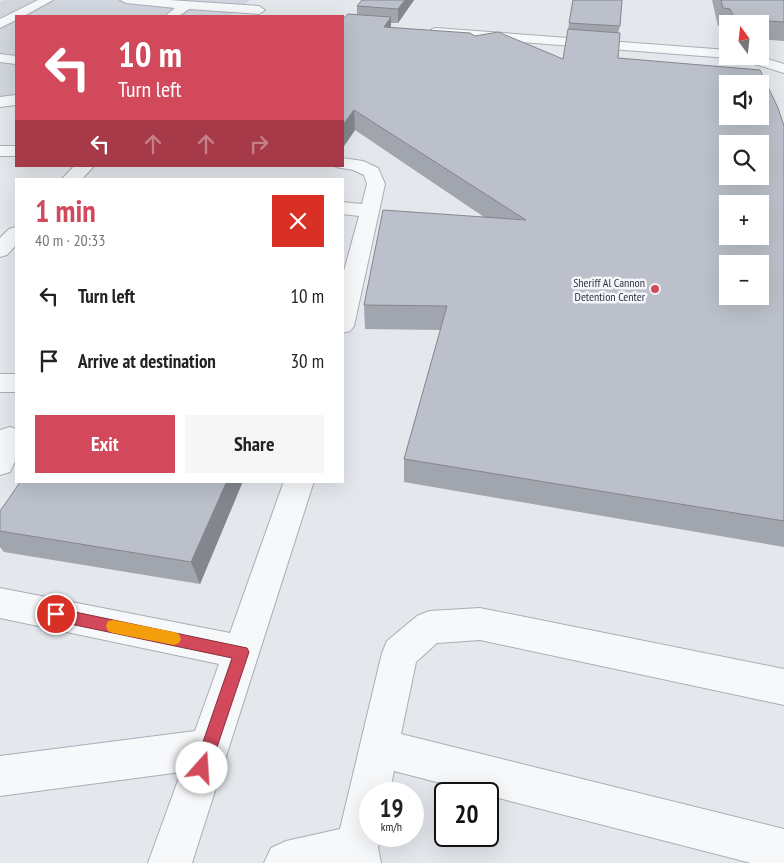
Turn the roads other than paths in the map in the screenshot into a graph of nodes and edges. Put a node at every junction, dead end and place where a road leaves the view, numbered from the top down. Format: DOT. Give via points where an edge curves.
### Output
graph roads {
  1 [pos="47,0"];
  2 [pos="126,0"];
  3 [pos="271,0"];
  4 [pos="187,5"];
  5 [pos="256,13"];
  6 [pos="18,15"];
  7 [pos="172,15"];
  8 [pos="15,16"];
  9 [pos="0,24"];
  10 [pos="422,30"];
  11 [pos="719,53"];
  12 [pos="0,58"];
  13 [pos="769,58"];
  14 [pos="784,59"];
  15 [pos="15,60"];
  16 [pos="769,64"];
  17 [pos="784,69"];
  18 [pos="15,100"];
  19 [pos="0,102"];
  20 [pos="0,151"];
  21 [pos="15,151"];
  22 [pos="344,163"];
  23 [pos="84,167"];
  24 [pos="72,178"];
  25 [pos="344,208"];
  26 [pos="370,211"];
  27 [pos="15,234"];
  28 [pos="0,251"];
  29 [pos="344,318"];
  30 [pos="0,383"];
  31 [pos="15,383"];
  32 [pos="10,437"];
  33 [pos="0,464"];
  34 [pos="298,483"];
  35 [pos="0,603"];
  36 [pos="242,652"];
  37 [pos="784,687"];
  38 [pos="380,748"];
  39 [pos="209,749"];
  40 [pos="0,776"];
  41 [pos="784,850"];
  42 [pos="358,855"];
  43 [pos="170,863"];
  44 [pos="286,863"];
  1 -- 6 [label="street"];
  2 -- 4 [label="street"];
  3 -- 5 [label="street"];
  4 -- 5 [label="street"];
  4 -- 7 [label="street"];
  8 -- 9 [label="street"];
  10 -- 11 [label="street"];
  12 -- 15 [label="street"];
  13 -- 14 [label="street"];
  16 -- 17 [label="street"];
  18 -- 19 [label="street"];
  20 -- 21 [label="street"];
  22 -- 26 [label="street" via="357,164 372,172 376,184"];
  23 -- 24 [label="street"];
  25 -- 26 [label="street"];
  26 -- 29 [label="street"];
  27 -- 28 [label="street"];
  30 -- 31 [label="street"];
  32 -- 33 [label="street"];
  34 -- 36 [label="street"];
  35 -- 36 [label="street"];
  36 -- 39 [label="street"];
  37 -- 38 [label="street" via="480,624 429,627 400,653"];
  38 -- 41 [label="street"];
  38 -- 42 [label="street"];
  39 -- 40 [label="street"];
  39 -- 43 [label="street"];
  42 -- 44 [label="street"];
}
